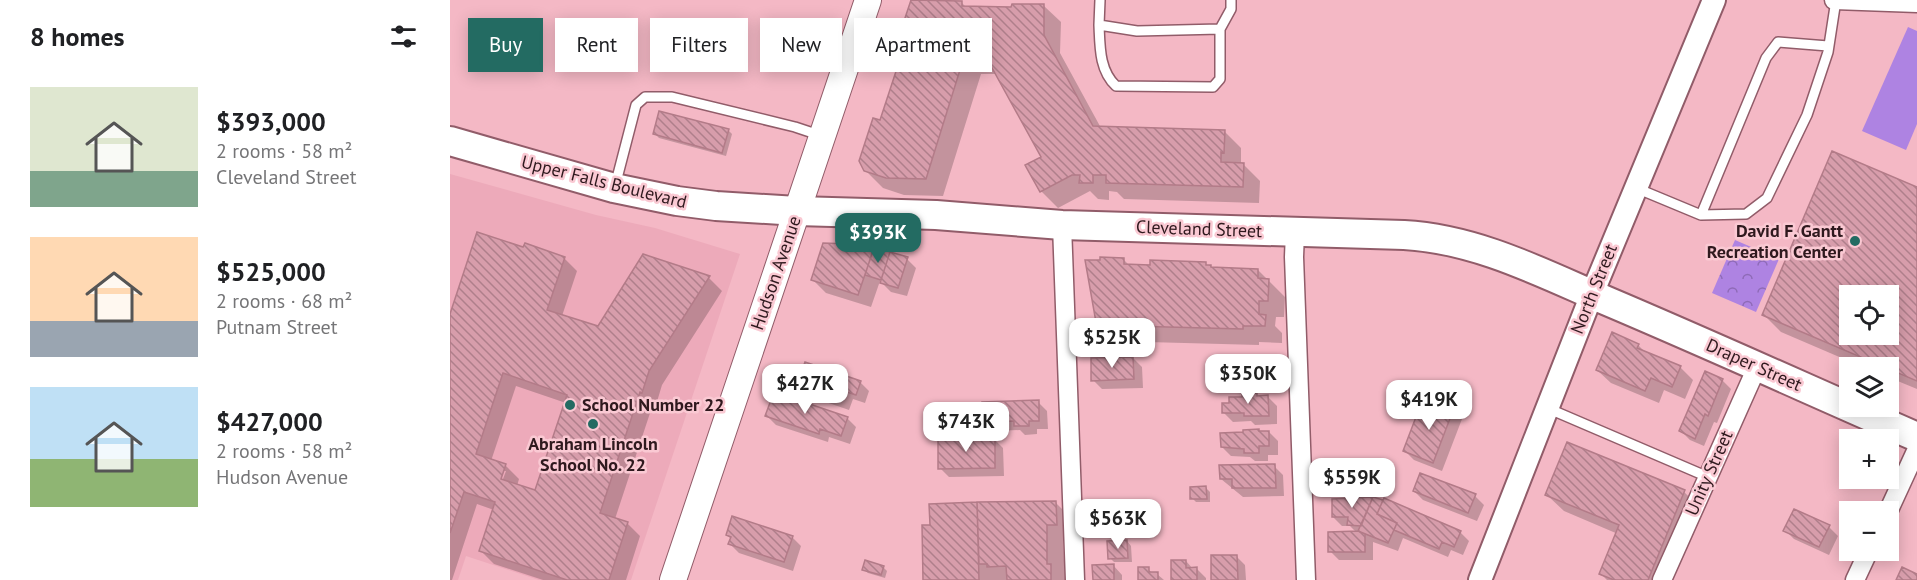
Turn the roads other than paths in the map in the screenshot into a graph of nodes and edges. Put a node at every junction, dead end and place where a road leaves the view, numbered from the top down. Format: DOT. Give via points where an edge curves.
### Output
graph roads {
  1 [pos="868,0"];
  2 [pos="1100,0"];
  3 [pos="1231,0"];
  4 [pos="1714,0"];
  5 [pos="1835,0"];
  6 [pos="1917,3"];
  7 [pos="1099,25"];
  8 [pos="1220,29"];
  9 [pos="1828,46"];
  10 [pos="822,137"];
  11 [pos="450,141"];
  12 [pos="614,188"];
  13 [pos="1636,188"];
  14 [pos="797,211"];
  15 [pos="1701,215"];
  16 [pos="1062,225"];
  17 [pos="1295,232"];
  18 [pos="1592,294"];
  19 [pos="1757,367"];
  20 [pos="1547,408"];
  21 [pos="1917,437"];
  22 [pos="1917,449"];
  23 [pos="1708,477"];
  24 [pos="1892,501"];
  25 [pos="1864,561"];
  26 [pos="673,580"];
  27 [pos="1075,580"];
  28 [pos="1306,580"];
  29 [pos="1479,580"];
  30 [pos="1662,580"];
  31 [pos="1855,580"];
  1 -- 10 [label="main road, Hudson Avenue"];
  2 -- 7 [label="lane"];
  3 -- 8 [label="lane" via="1231,9"];
  4 -- 13 [label="street, North Street"];
  5 -- 6 [label="street"];
  5 -- 9 [label="lane"];
  7 -- 8 [label="lane" via="1137,31"];
  7 -- 8 [label="lane" via="1101,58 1116,86 1214,87 1220,79"];
  9 -- 15 [label="lane" via="1807,115 1767,198 1746,214"];
  9 -- 15 [label="lane" via="1778,42 1766,58"];
  10 -- 12 [label="lane" via="672,97 645,97 636,105"];
  10 -- 14 [label="main road, Hudson Avenue"];
  11 -- 12 [label="main road, Upper Falls Boulevard"];
  12 -- 14 [label="main road, Upper Falls Boulevard" via="698,204"];
  13 -- 15 [label="lane"];
  13 -- 18 [label="street, North Street"];
  14 -- 16 [label="main road, Cleveland Street" via="936,215"];
  14 -- 26 [label="main road, Hudson Avenue"];
  16 -- 17 [label="main road, Cleveland Street"];
  16 -- 27 [label="street"];
  17 -- 18 [label="main road, Cleveland Street" via="1441,239 1483,249"];
  17 -- 28 [label="street"];
  18 -- 19 [label="main road, Draper Street"];
  18 -- 20 [label="street, North Street"];
  19 -- 21 [label="main road, Draper Street"];
  19 -- 23 [label="street, Unity Street"];
  20 -- 23 [label="lane"];
  20 -- 29 [label="street, North Street"];
  22 -- 24 [label="street"];
  23 -- 30 [label="street, Unity Street"];
  25 -- 31 [label="street"];
}
